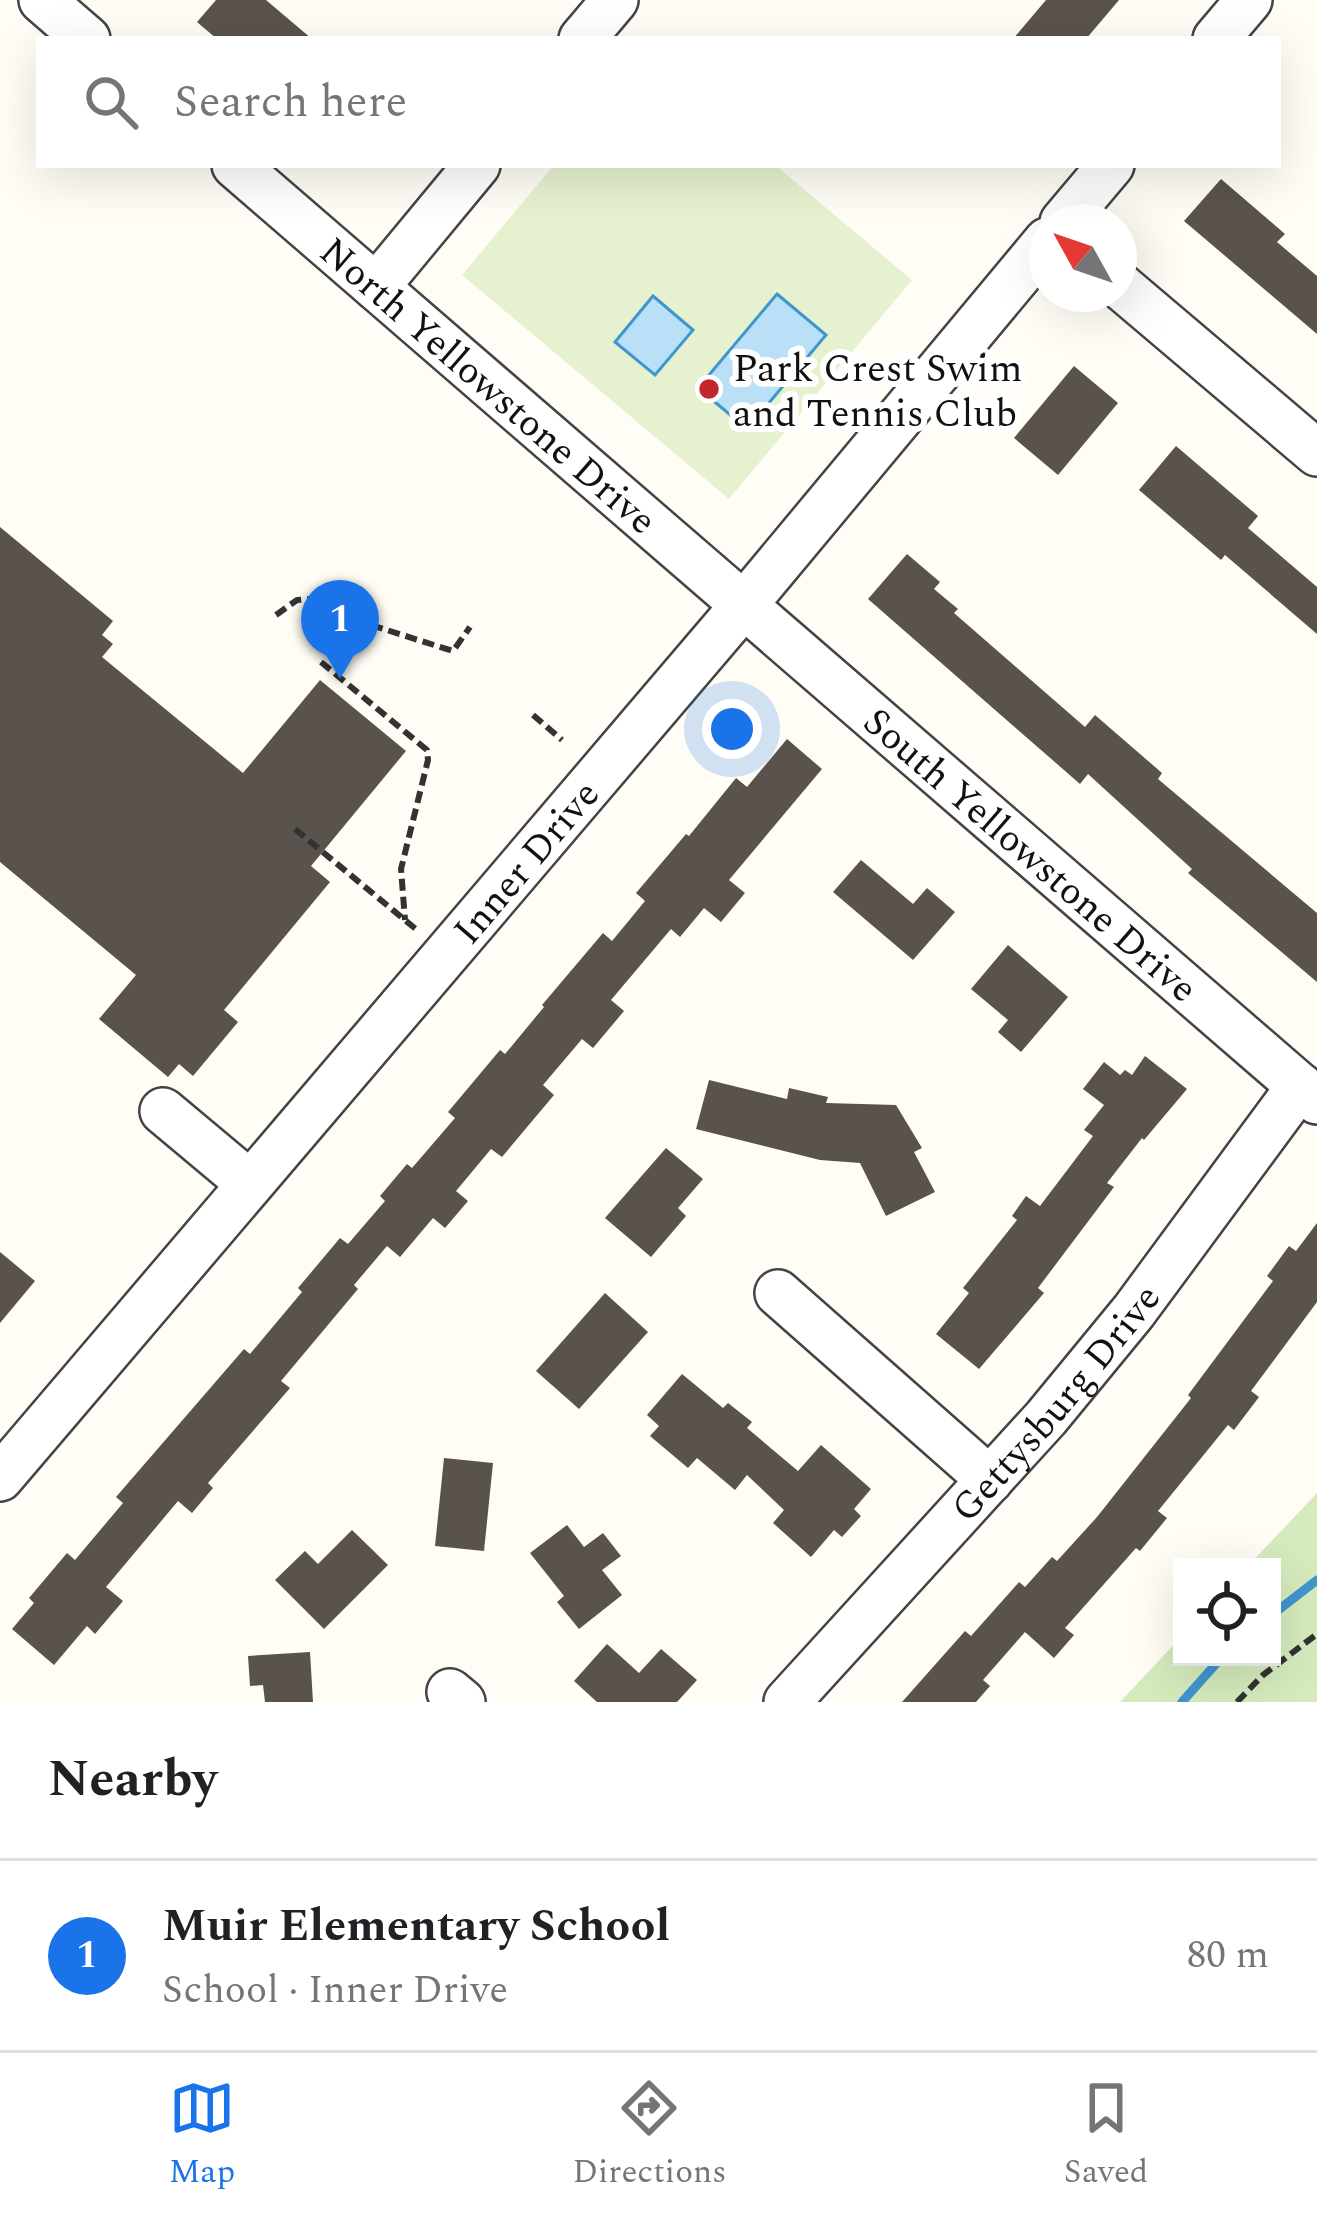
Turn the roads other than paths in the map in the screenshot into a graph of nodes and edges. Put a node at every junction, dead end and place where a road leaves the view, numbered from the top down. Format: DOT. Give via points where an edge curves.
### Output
graph roads {
  1 [pos="42,0"];
  2 [pos="615,0"];
  3 [pos="1249,0"];
  4 [pos="84,36"];
  5 [pos="585,36"];
  6 [pos="1219,36"];
  7 [pos="238,168"];
  8 [pos="475,168"];
  9 [pos="1108,168"];
  10 [pos="1078,204"];
  11 [pos="1029,263"];
  12 [pos="376,287"];
  13 [pos="1137,300"];
  14 [pos="1317,453"];
  15 [pos="743,606"];
  16 [pos="1309,1094"];
  17 [pos="163,1111"];
  18 [pos="250,1183"];
  19 [pos="778,1293"];
  20 [pos="5,1463"];
  21 [pos="990,1480"];
  22 [pos="788,1702"];
  1 -- 4 [label="street"];
  2 -- 5 [label="street"];
  3 -- 6 [label="street"];
  7 -- 12 [label="street, North Yellowstone Drive"];
  8 -- 12 [label="street"];
  9 -- 10 [label="street"];
  11 -- 15 [label="street, Inner Drive"];
  12 -- 15 [label="street, North Yellowstone Drive"];
  13 -- 14 [label="street"];
  15 -- 16 [label="street, South Yellowstone Drive"];
  15 -- 18 [label="street, Inner Drive"];
  16 -- 21 [label="street, Gettysburg Drive"];
  17 -- 18 [label="street"];
  18 -- 20 [label="street, Inner Drive"];
  19 -- 21 [label="street"];
  21 -- 22 [label="street, Gettysburg Drive"];
}
